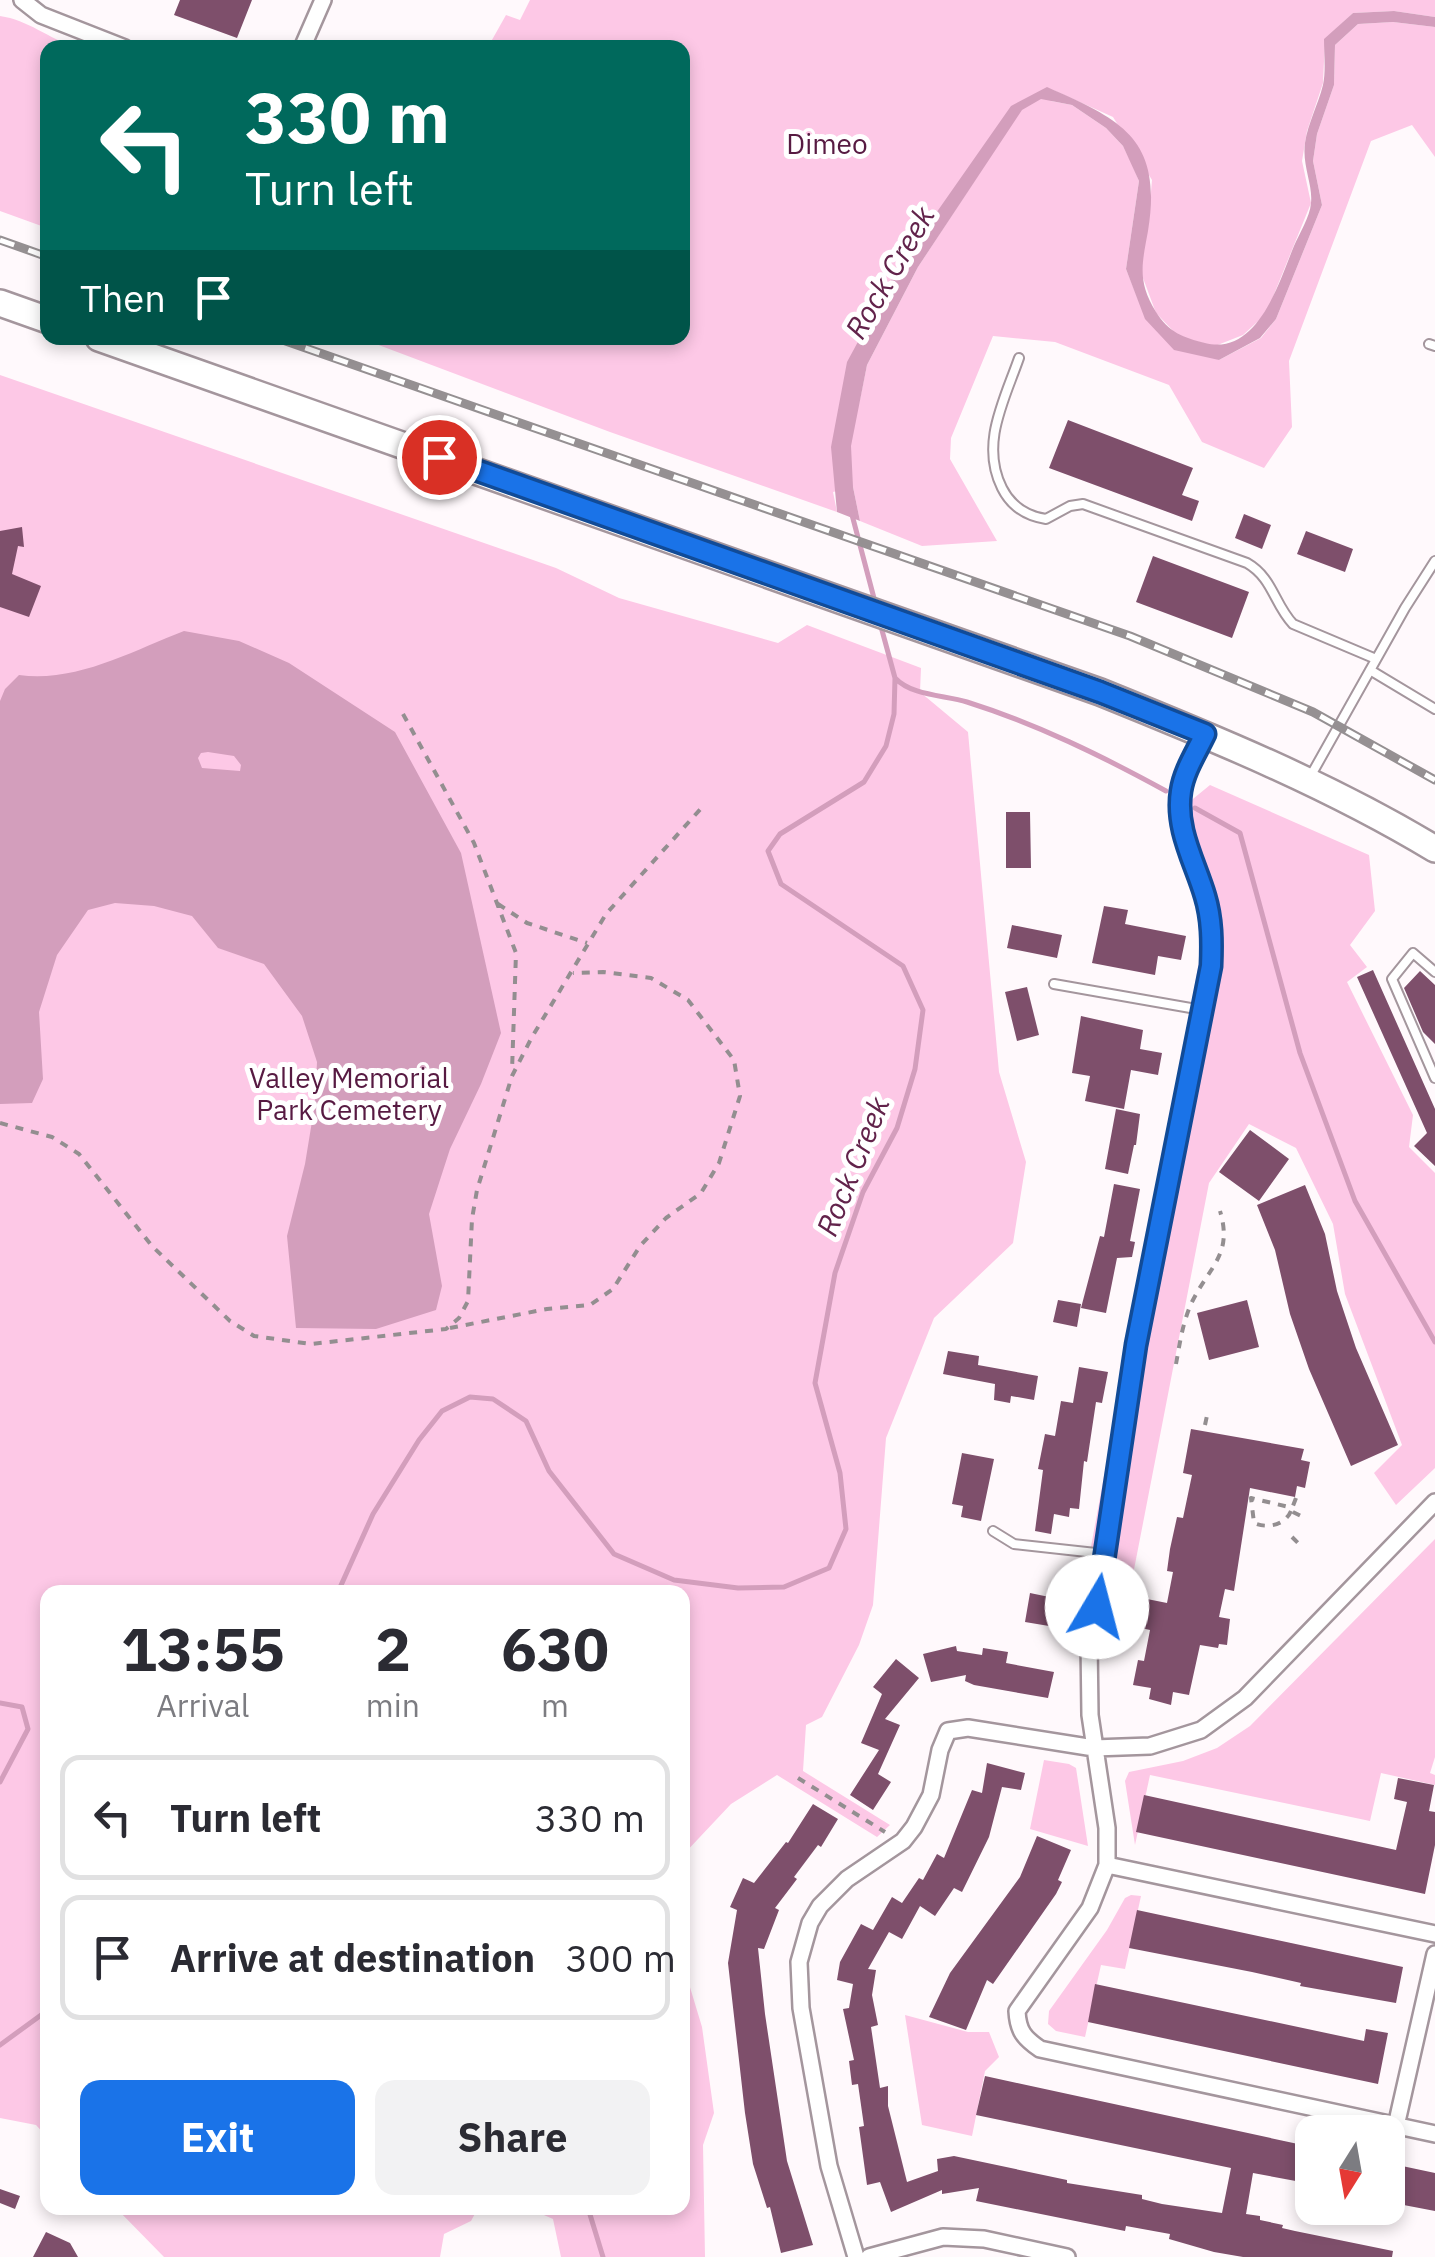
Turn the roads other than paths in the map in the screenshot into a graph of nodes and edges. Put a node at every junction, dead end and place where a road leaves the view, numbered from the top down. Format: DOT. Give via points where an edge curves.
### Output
graph roads {
  1 [pos="22,0"];
  2 [pos="322,0"];
  3 [pos="105,40"];
  4 [pos="305,40"];
  5 [pos="0,303"];
  6 [pos="40,317"];
  7 [pos="119,345"];
  8 [pos="1019,358"];
  9 [pos="1435,561"];
  10 [pos="1376,659"];
  11 [pos="1370,670"];
  12 [pos="1435,710"];
  13 [pos="1205,734"];
  14 [pos="1308,782"];
  15 [pos="1435,849"];
  16 [pos="1435,972"];
  17 [pos="1054,984"];
  18 [pos="1202,1010"];
  19 [pos="1435,1078"];
  20 [pos="1435,1502"];
  21 [pos="993,1532"];
  22 [pos="1104,1554"];
  23 [pos="1097,1607"];
  24 [pos="1089,1641"];
  25 [pos="1094,1748"];
  26 [pos="1107,1865"];
  27 [pos="1435,1934"];
  28 [pos="1435,1954"];
  29 [pos="1345,2115"];
  30 [pos="1398,2115"];
  31 [pos="1405,2128"];
  32 [pos="1435,2134"];
  33 [pos="856,2257"];
  34 [pos="869,2257"];
  35 [pos="1067,2257"];
  1 -- 3 [label="street" via="41,15"];
  2 -- 4 [label="street"];
  5 -- 6 [label="main road"];
  7 -- 13 [label="main road"];
  8 -- 10 [label="lane" via="991,450 1006,496 1020,510 1046,519 1082,504 1246,563 1271,585 1293,624"];
  9 -- 10 [label="lane"];
  10 -- 11 [label="lane"];
  11 -- 12 [label="lane"];
  11 -- 14 [label="lane"];
  13 -- 14 [label="main road"];
  13 -- 18 [label="street" via="1180,795 1182,833 1212,932"];
  14 -- 15 [label="main road"];
  16 -- 19 [label="lane" via="1412,953 1392,979"];
  17 -- 18 [label="lane"];
  18 -- 22 [label="street" via="1136,1345"];
  20 -- 25 [label="street" via="1227,1714 1168,1742"];
  21 -- 22 [label="lane" via="1014,1544"];
  22 -- 23 [label="street"];
  24 -- 25 [label="street"];
  25 -- 26 [label="street"];
  25 -- 33 [label="street" via="968,1728 948,1732 914,1826 833,1891 810,1923 798,1962 801,2008 828,2166"];
  26 -- 27 [label="street"];
  26 -- 29 [label="street" via="1090,1908 1017,2011 1025,2038 1040,2049"];
  28 -- 30 [label="street"];
  31 -- 32 [label="street"];
  34 -- 35 [label="street" via="944,2237"];
}
